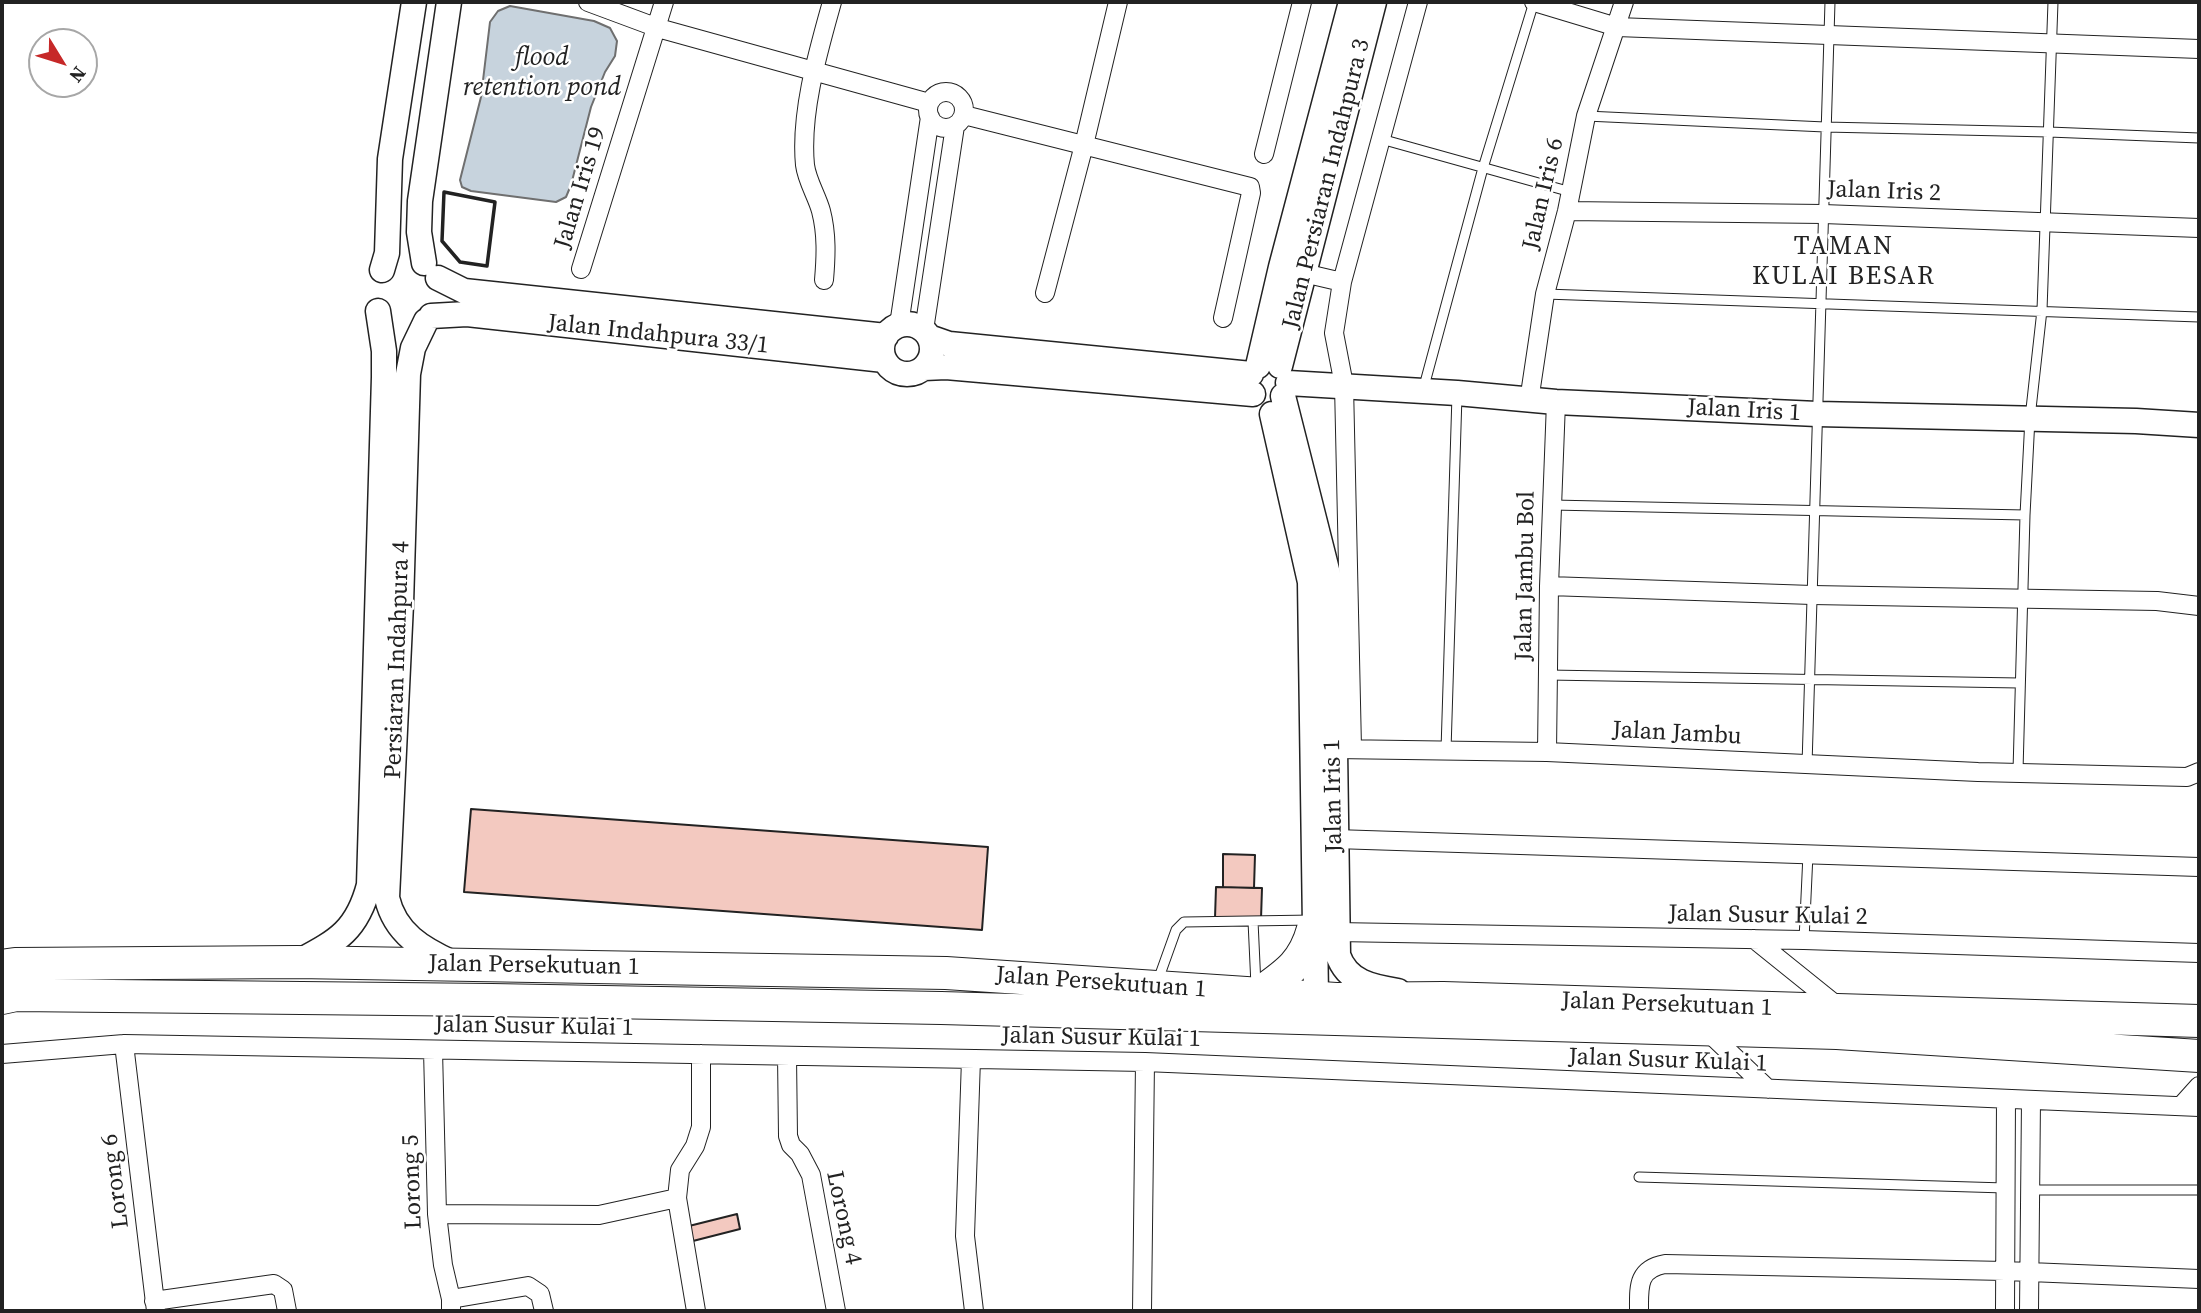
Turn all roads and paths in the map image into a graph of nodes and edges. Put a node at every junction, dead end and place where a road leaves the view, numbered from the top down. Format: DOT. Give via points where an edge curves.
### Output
graph roads {
  1 [pos="414,2"];
  2 [pos="449,2"];
  3 [pos="588,2"];
  4 [pos="664,2"];
  5 [pos="832,2"];
  6 [pos="1118,2"];
  7 [pos="1302,2"];
  8 [pos="1352,2"];
  9 [pos="1374,2"];
  10 [pos="1418,2"];
  11 [pos="1534,2"];
  12 [pos="1624,2"];
  13 [pos="1830,2"];
  14 [pos="2053,2"];
  15 [pos="1617,27"];
  16 [pos="658,28"];
  17 [pos="1828,34"];
  18 [pos="2051,43"];
  19 [pos="2199,49"];
  20 [pos="814,73"];
  21 [pos="929,110"];
  22 [pos="1587,117"];
  23 [pos="959,121"];
  24 [pos="1825,127"];
  25 [pos="2049,132"];
  26 [pos="2199,138"];
  27 [pos="1381,139"];
  28 [pos="1084,145"];
  29 [pos="1264,154"];
  30 [pos="1483,168"];
  31 [pos="1571,192"];
  32 [pos="1567,211"];
  33 [pos="1823,214"];
  34 [pos="2044,222"];
  35 [pos="2199,228"];
  36 [pos="581,269"];
  37 [pos="382,270"];
  38 [pos="1293,270"];
  39 [pos="431,271"];
  40 [pos="824,280"];
  41 [pos="1342,282"];
  42 [pos="1045,293"];
  43 [pos="1545,294"];
  44 [pos="1820,305"];
  45 [pos="2042,310"];
  46 [pos="378,311"];
  47 [pos="2199,317"];
  48 [pos="1223,318"];
  49 [pos="428,319"];
  50 [pos="926,334"];
  51 [pos="890,340"];
  52 [pos="924,368"];
  53 [pos="1269,383"];
  54 [pos="1344,385"];
  55 [pos="1423,391"];
  56 [pos="1457,393"];
  57 [pos="1529,401"];
  58 [pos="1556,402"];
  59 [pos="1817,414"];
  60 [pos="2030,418"];
  61 [pos="2199,425"];
  62 [pos="1552,505"];
  63 [pos="1814,510"];
  64 [pos="2025,515"];
  65 [pos="1549,586"];
  66 [pos="1812,595"];
  67 [pos="2021,600"];
  68 [pos="2199,606"];
  69 [pos="1548,675"];
  70 [pos="1810,680"];
  71 [pos="2019,683"];
  72 [pos="1343,748"];
  73 [pos="1446,750"];
  74 [pos="1547,752"];
  75 [pos="1807,765"];
  76 [pos="2018,771"];
  77 [pos="2199,772"];
  78 [pos="1335,839"];
  79 [pos="1808,854"];
  80 [pos="2199,867"];
  81 [pos="1253,921"];
  82 [pos="1321,927"];
  83 [pos="1754,939"];
  84 [pos="1804,940"];
  85 [pos="2199,953"];
  86 [pos="297,962"];
  87 [pos="460,965"];
  88 [pos="2,966"];
  89 [pos="1156,988"];
  90 [pos="1258,992"];
  91 [pos="2,998"];
  92 [pos="1443,998"];
  93 [pos="1326,1008"];
  94 [pos="1844,1011"];
  95 [pos="2199,1021"];
  96 [pos="1706,1030"];
  97 [pos="124,1044"];
  98 [pos="433,1050"];
  99 [pos="2,1054"];
  100 [pos="701,1054"];
  101 [pos="787,1056"];
  102 [pos="2199,1056"];
  103 [pos="971,1059"];
  104 [pos="1145,1062"];
  105 [pos="2199,1086"];
  106 [pos="1768,1089"];
  107 [pos="2006,1099"];
  108 [pos="2031,1100"];
  109 [pos="2190,1107"];
  110 [pos="1639,1177"];
  111 [pos="2005,1188"];
  112 [pos="2031,1190"];
  113 [pos="2199,1190"];
  114 [pos="677,1198"];
  115 [pos="437,1214"];
  116 [pos="2005,1271"];
  117 [pos="2030,1272"];
  118 [pos="2199,1279"];
  119 [pos="451,1305"];
  120 [pos="155,1306"];
  121 [pos="287,1311"];
  122 [pos="544,1311"];
  123 [pos="696,1311"];
  124 [pos="836,1311"];
  125 [pos="974,1311"];
  126 [pos="1142,1311"];
  127 [pos="1639,1311"];
  128 [pos="2005,1311"];
  129 [pos="2029,1311"];
  1 -- 37 [label="street, Persiaran Indahpura 4" via="390,159 387,253"];
  2 -- 39 [label="street, Persiaran Indahpura 4" via="421,201 419,232"];
  3 -- 16 [label="street"];
  4 -- 16 [label="street, Jalan Iris 19"];
  5 -- 20 [label="street"];
  6 -- 28 [label="street"];
  7 -- 29 [label="street"];
  8 -- 38 [label="street, Jalan Persiaran Indahpura 3"];
  9 -- 38 [label="street, Jalan Persiaran Indahpura 3"];
  10 -- 27 [label="street"];
  11 -- 15 [label="street"];
  11 -- 30 [label="lane"];
  12 -- 15 [label="street, Jalan Iris 6"];
  13 -- 17 [label="lane"];
  14 -- 18 [label="lane"];
  15 -- 17 [label="street"];
  15 -- 22 [label="street, Jalan Iris 6"];
  16 -- 20 [label="street"];
  16 -- 36 [label="street, Jalan Iris 19"];
  17 -- 18 [label="street"];
  17 -- 24 [label="lane"];
  18 -- 19 [label="street"];
  18 -- 25 [label="lane"];
  20 -- 21 [label="street"];
  20 -- 40 [label="street" via="804,136 805,169 827,239"];
  21 -- 23 [label="street" via="937,126 949,128"];
  21 -- 23 [label="street" via="940,93 951,92 965,109"];
  21 -- 51 [label="street"];
  22 -- 24 [label="lane"];
  22 -- 31 [label="street, Jalan Iris 6"];
  23 -- 28 [label="street"];
  23 -- 50 [label="street"];
  24 -- 25 [label="lane"];
  24 -- 33 [label="lane"];
  25 -- 26 [label="lane"];
  25 -- 34 [label="lane"];
  27 -- 30 [label="lane"];
  27 -- 41 [label="street"];
  28 -- 42 [label="street"];
  28 -- 48 [label="street" via="1250,187"];
  30 -- 31 [label="lane"];
  30 -- 55 [label="lane"];
  31 -- 32 [label="street, Jalan Iris 6"];
  32 -- 33 [label="street, Jalan Iris 2"];
  32 -- 43 [label="street, Jalan Iris 6"];
  33 -- 34 [label="street, Jalan Iris 2"];
  33 -- 44 [label="lane"];
  34 -- 35 [label="street, Jalan Iris 2"];
  34 -- 45 [label="lane"];
  37 -- 39 [label="street" via="406,259"];
  37 -- 46 [label="street, Persiaran Indahpura 4" via="373,295"];
  38 -- 41 [label="street"];
  38 -- 53 [label="street, Jalan Persiaran Indahpura 3"];
  39 -- 49 [label="street, Persiaran Indahpura 4" via="441,296"];
  39 -- 51 [label="street, Jalan Indahpura 33/1" via="464,290"];
  41 -- 54 [label="street" via="1334,333"];
  43 -- 44 [label="lane"];
  43 -- 57 [label="street, Jalan Iris 6"];
  44 -- 45 [label="lane"];
  44 -- 59 [label="lane"];
  45 -- 47 [label="lane"];
  45 -- 60 [label="lane"];
  46 -- 49 [label="street" via="397,325 412,327"];
  46 -- 86 [label="street, Persiaran Indahpura 4" via="384,377 369,885 360,910 337,942"];
  49 -- 51 [label="street, Jalan Indahpura 33/1" via="467,314"];
  49 -- 87 [label="street, Persiaran Indahpura 4" via="413,348 408,373 387,898 398,928 419,946"];
  50 -- 51 [label="street" via="908,324"];
  50 -- 52 [label="street" via="932,354"];
  50 -- 53 [label="street" via="949,344"];
  51 -- 52 [label="street" via="888,366 902,374"];
  52 -- 53 [label="street"];
  53 -- 54 [label="street, Jalan Iris 1"];
  53 -- 72 [label="street, Jalan Iris 1" via="1328,574"];
  53 -- 82 [label="street, Jalan Iris 1" via="1310,582"];
  54 -- 55 [label="street, Jalan Iris 1"];
  54 -- 72 [label="street"];
  55 -- 56 [label="street, Jalan Iris 1"];
  56 -- 57 [label="street, Jalan Iris 1"];
  56 -- 73 [label="lane"];
  57 -- 58 [label="street, Jalan Iris 1"];
  58 -- 59 [label="street, Jalan Iris 1"];
  58 -- 62 [label="street, Jalan Jambu Bol"];
  59 -- 60 [label="street, Jalan Iris 1"];
  59 -- 63 [label="lane"];
  60 -- 61 [label="street, Jalan Iris 1"];
  60 -- 64 [label="lane"];
  62 -- 63 [label="lane"];
  62 -- 65 [label="street, Jalan Jambu Bol"];
  63 -- 64 [label="lane"];
  63 -- 66 [label="lane"];
  64 -- 67 [label="lane"];
  65 -- 66 [label="street"];
  65 -- 69 [label="street, Jalan Jambu Bol"];
  66 -- 67 [label="street"];
  66 -- 70 [label="lane"];
  67 -- 68 [label="street" via="2157,601"];
  67 -- 71 [label="lane"];
  69 -- 70 [label="lane"];
  69 -- 74 [label="street, Jalan Jambu Bol"];
  70 -- 71 [label="lane"];
  70 -- 75 [label="lane"];
  71 -- 76 [label="lane"];
  72 -- 73 [label="street, Jalan Jambu"];
  72 -- 78 [label="street, Jalan Iris 1"];
  73 -- 74 [label="street, Jalan Jambu"];
  74 -- 75 [label="street, Jalan Jambu"];
  75 -- 76 [label="street, Jalan Jambu"];
  76 -- 77 [label="street, Jalan Jambu" via="2187,777"];
  78 -- 79 [label="street"];
  78 -- 82 [label="street, Jalan Iris 1"];
  79 -- 80 [label="street"];
  79 -- 84 [label="lane"];
  81 -- 82 [label="lane"];
  81 -- 89 [label="lane" via="1184,922 1176,930"];
  81 -- 90 [label="lane"];
  82 -- 83 [label="street, Jalan Susur Kulai 2"];
  82 -- 90 [label="highway" via="1297,964"];
  82 -- 92 [label="street, Jalan Iris 1" via="1353,978"];
  82 -- 93 [label="street, Jalan Iris 1"];
  83 -- 84 [label="street, Jalan Susur Kulai 2"];
  83 -- 94 [label="street"];
  84 -- 85 [label="street, Jalan Susur Kulai 2"];
  86 -- 87 [label="highway, Jalan Persekutuan 1"];
  86 -- 88 [label="highway, Jalan Persekutuan 1"];
  87 -- 89 [label="highway, Jalan Persekutuan 1" via="946,973"];
  89 -- 90 [label="highway, Jalan Persekutuan 1"];
  90 -- 93 [label="highway, Jalan Persekutuan 1"];
  91 -- 93 [label="highway, Jalan Persekutuan 1"];
  92 -- 93 [label="highway, Jalan Persekutuan 1"];
  92 -- 94 [label="highway, Jalan Persekutuan 1"];
  93 -- 96 [label="highway, Jalan Persekutuan 1"];
  94 -- 95 [label="highway, Jalan Persekutuan 1"];
  96 -- 102 [label="highway, Jalan Persekutuan 1" via="1837,1033"];
  96 -- 106 [label="street"];
  97 -- 98 [label="street, Jalan Susur Kulai 1"];
  97 -- 99 [label="street, Jalan Susur Kulai 1"];
  97 -- 120 [label="street, Lorong 6"];
  98 -- 100 [label="street, Jalan Susur Kulai 1"];
  98 -- 115 [label="street, Lorong 5"];
  100 -- 101 [label="street, Jalan Susur Kulai 1"];
  100 -- 114 [label="street" via="701,1128 680,1170"];
  101 -- 103 [label="street, Jalan Susur Kulai 1"];
  101 -- 124 [label="street, Lorong 4" via="788,1136 811,1175"];
  103 -- 104 [label="street, Jalan Susur Kulai 1"];
  103 -- 125 [label="street" via="965,1236"];
  104 -- 106 [label="street, Jalan Susur Kulai 1"];
  104 -- 126 [label="street"];
  105 -- 109 [label="street"];
  106 -- 107 [label="street, Jalan Susur Kulai 1"];
  107 -- 108 [label="street, Jalan Susur Kulai 1"];
  107 -- 111 [label="street"];
  108 -- 109 [label="street, Jalan Susur Kulai 1"];
  108 -- 112 [label="street"];
  110 -- 111 [label="lane"];
  111 -- 116 [label="street"];
  112 -- 113 [label="lane"];
  112 -- 117 [label="street"];
  114 -- 115 [label="street" via="599,1215"];
  114 -- 123 [label="street"];
  115 -- 119 [label="street, Lorong 5"];
  116 -- 117 [label="street"];
  116 -- 127 [label="street" via="1665,1264 1646,1271 1641,1280"];
  116 -- 128 [label="street"];
  117 -- 118 [label="street"];
  117 -- 129 [label="street"];
  119 -- 122 [label="street" via="528,1286 540,1294"];
  120 -- 121 [label="street" via="269,1284 283,1290"];
}
